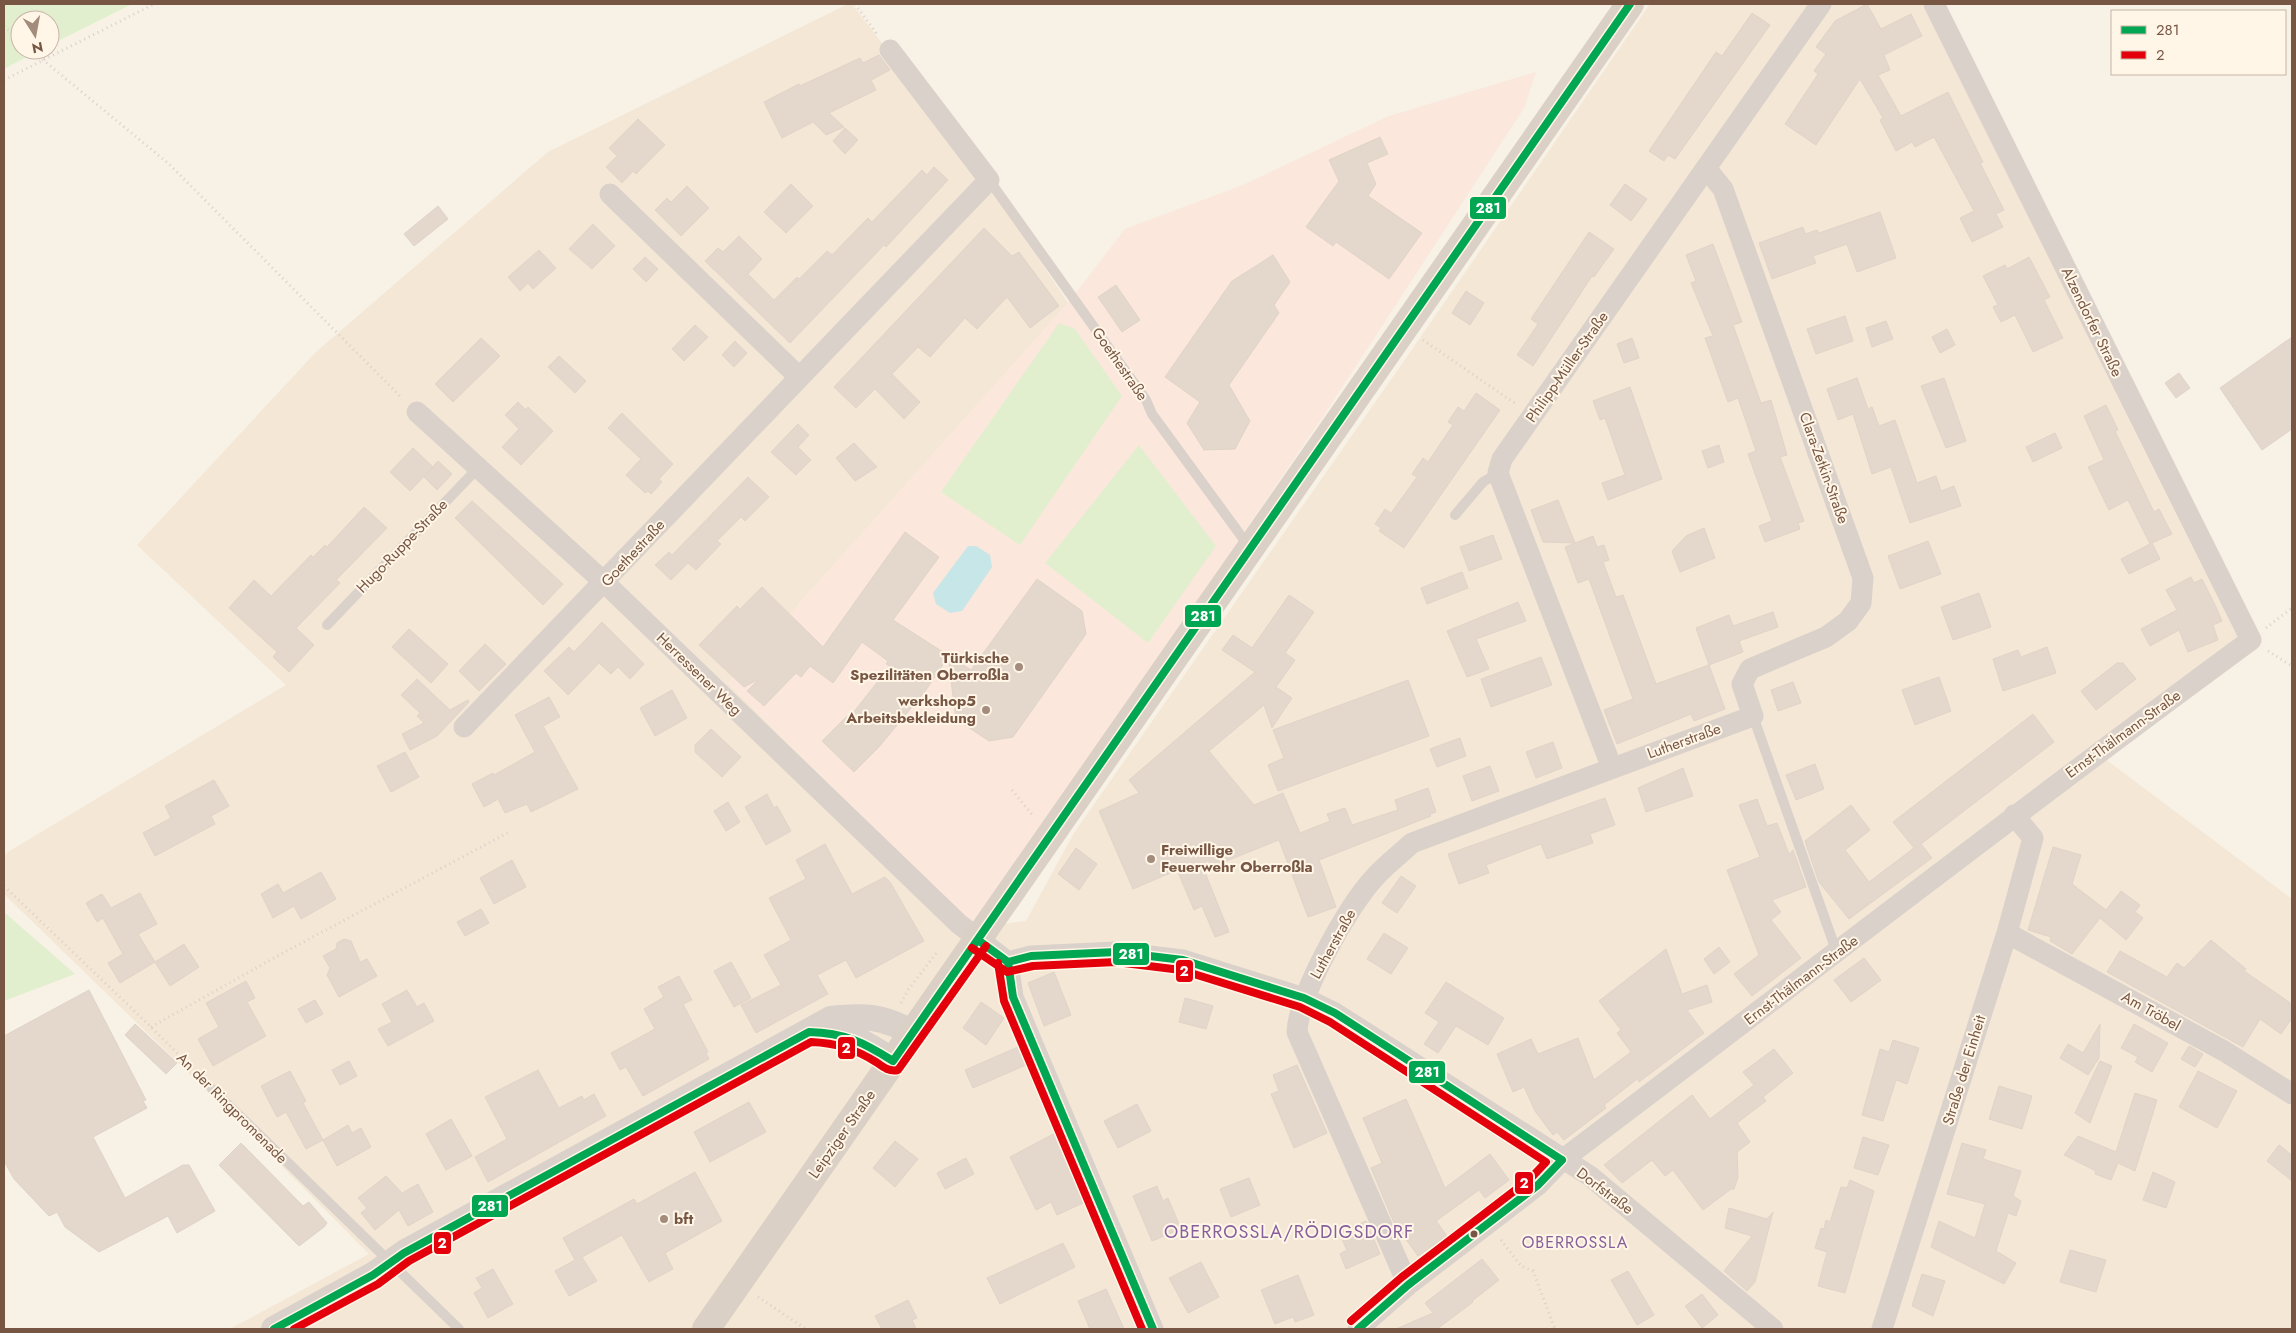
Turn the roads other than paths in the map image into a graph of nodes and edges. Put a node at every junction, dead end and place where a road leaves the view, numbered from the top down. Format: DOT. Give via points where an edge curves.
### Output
graph roads {
  1 [pos="1630,4"];
  2 [pos="1821,4"];
  3 [pos="1934,4"];
  4 [pos="890,50"];
  5 [pos="1706,168"];
  6 [pos="989,180"];
  7 [pos="610,194"];
  8 [pos="799,378"];
  9 [pos="417,412"];
  10 [pos="478,468"];
  11 [pos="1498,473"];
  12 [pos="1455,516"];
  13 [pos="1250,548"];
  14 [pos="604,583"];
  15 [pos="327,625"];
  16 [pos="2251,640"];
  17 [pos="1753,716"];
  18 [pos="464,727"];
  19 [pos="1612,768"];
  20 [pos="2014,815"];
  21 [pos="2007,933"];
  22 [pos="978,940"];
  23 [pos="1837,953"];
  24 [pos="1008,962"];
  25 [pos="1304,998"];
  26 [pos="809,1032"];
  27 [pos="913,1033"];
  28 [pos="893,1061"];
  29 [pos="212,1089"];
  30 [pos="2292,1094"];
  31 [pos="1562,1160"];
  32 [pos="390,1264"];
  33 [pos="1408,1285"];
  34 [pos="274,1329"];
  35 [pos="459,1329"];
  36 [pos="706,1329"];
  37 [pos="1154,1329"];
  38 [pos="1358,1329"];
  39 [pos="1772,1329"];
  40 [pos="1882,1329"];
  1 -- 13 [label="main road, Leipziger Straße"];
  2 -- 5 [label="street, Philipp-Müller-Straße"];
  3 -- 16 [label="street, Alzendorfer Straße"];
  4 -- 6 [label="street, Goethestraße"];
  5 -- 11 [label="street, Philipp-Müller-Straße" via="1502,460"];
  5 -- 17 [label="street, Clara-Zetkin-Straße" via="1724,189 1863,578 1861,603 1848,621 1826,637 1750,669 1742,684"];
  6 -- 8 [label="street, Goethestraße"];
  6 -- 13 [label="lane, Goethestraße"];
  7 -- 8 [label="street"];
  8 -- 14 [label="street, Goethestraße"];
  9 -- 10 [label="street, Herressener Weg"];
  10 -- 14 [label="street, Herressener Weg"];
  10 -- 15 [label="lane, Hugo-Ruppe-Straße"];
  11 -- 12 [label="lane" via="1483,482"];
  11 -- 19 [label="street"];
  13 -- 22 [label="main road, Leipziger Straße"];
  14 -- 18 [label="street, Goethestraße"];
  14 -- 22 [label="street, Herressener Weg"];
  16 -- 20 [label="street, Ernst-Thälmann-Straße"];
  17 -- 19 [label="street, Lutherstraße"];
  17 -- 23 [label="lane"];
  19 -- 25 [label="street, Lutherstraße" via="1412,843 1375,877 1343,921"];
  20 -- 21 [label="street, Straße der Einheit" via="2032,838"];
  20 -- 23 [label="street, Ernst-Thälmann-Straße"];
  21 -- 30 [label="street, Am Tröbel" via="2224,1051"];
  21 -- 40 [label="street, Straße der Einheit"];
  22 -- 24 [label="street"];
  22 -- 27 [label="main road, Leipziger Straße"];
  23 -- 31 [label="street, Ernst-Thälmann-Straße"];
  24 -- 25 [label="street, Dorfstraße" via="1031,956 1126,953 1182,960"];
  24 -- 37 [label="street" via="1012,997"];
  25 -- 31 [label="street, Dorfstraße" via="1335,1013"];
  25 -- 33 [label="street, Lutherstraße" via="1297,1032"];
  26 -- 27 [label="street" via="831,1019 860,1016 892,1022"];
  26 -- 28 [label="street" via="837,1032 858,1039"];
  26 -- 32 [label="street" via="404,1253"];
  27 -- 28 [label="main road, Leipziger Straße"];
  28 -- 36 [label="main road, Leipziger Straße"];
  29 -- 32 [label="lane, An der Ringpromenade"];
  31 -- 33 [label="street, Ernst-Thälmann-Straße" via="1538,1184"];
  31 -- 39 [label="street, Dorfstraße" via="1590,1176"];
  32 -- 34 [label="street"];
  32 -- 35 [label="lane, An der Ringpromenade"];
  33 -- 38 [label="street, Ernst-Thälmann-Straße"];
}
